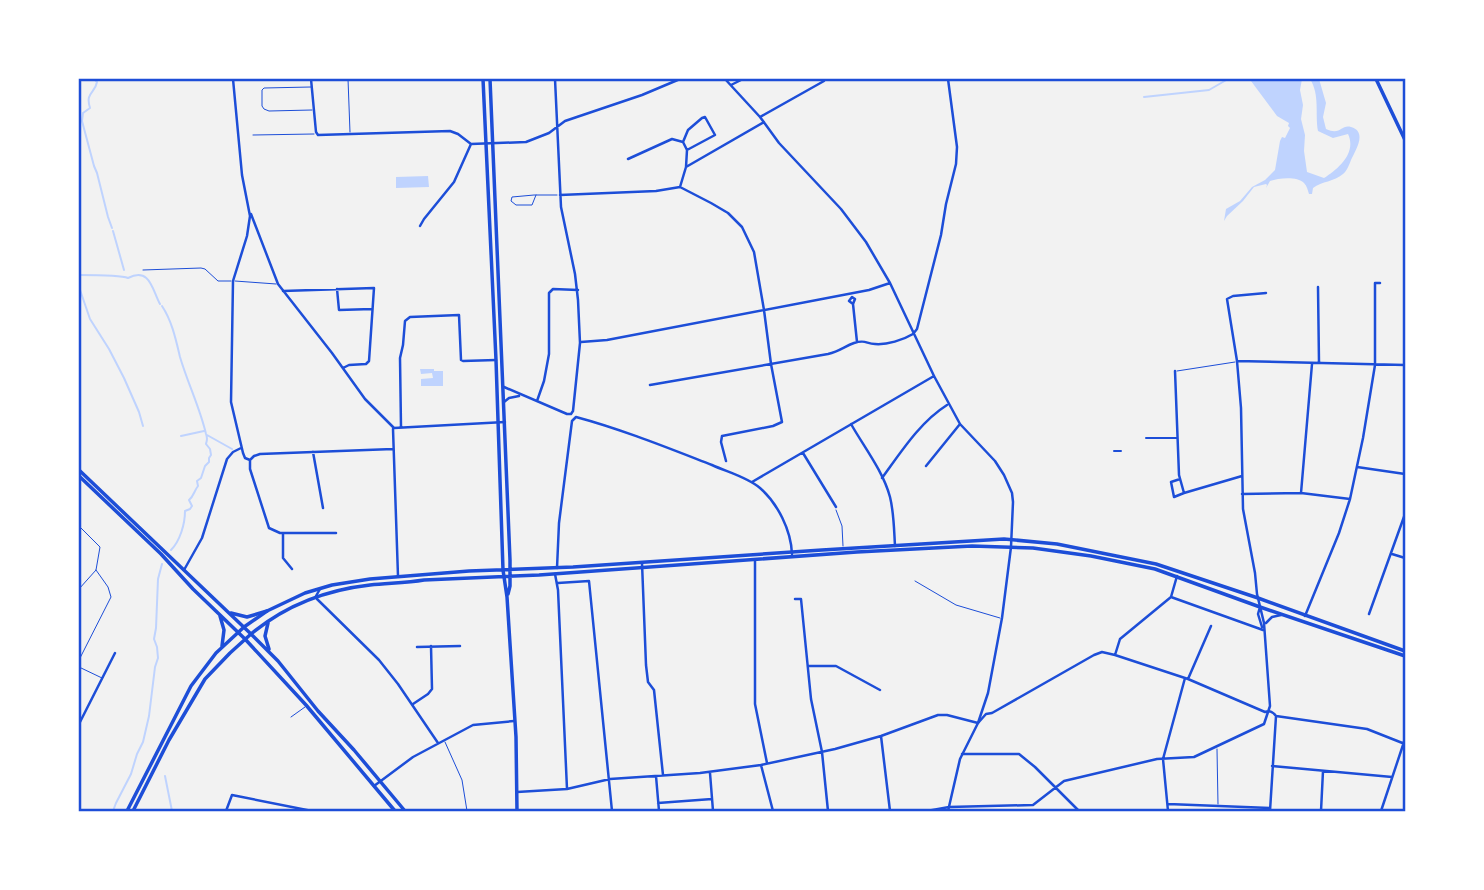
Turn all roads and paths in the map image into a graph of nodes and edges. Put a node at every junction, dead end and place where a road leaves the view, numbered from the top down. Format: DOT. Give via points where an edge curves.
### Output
graph roads {
  1 [pos="233,79"];
  2 [pos="311,79"];
  3 [pos="348,79"];
  4 [pos="483,79"];
  5 [pos="490,79"];
  6 [pos="555,79"];
  7 [pos="680,79"];
  8 [pos="726,79"];
  9 [pos="743,79"];
  10 [pos="823,79"];
  11 [pos="948,79"];
  12 [pos="1376,79"];
  13 [pos="731,85"];
  14 [pos="312,86"];
  15 [pos="314,110"];
  16 [pos="760,117"];
  17 [pos="764,122"];
  18 [pos="556,128"];
  19 [pos="317,134"];
  20 [pos="253,135"];
  21 [pos="351,135"];
  22 [pos="1405,140"];
  23 [pos="683,142"];
  24 [pos="471,144"];
  25 [pos="486,144"];
  26 [pos="493,144"];
  27 [pos="687,150"];
  28 [pos="628,159"];
  29 [pos="686,167"];
  30 [pos="680,187"];
  31 [pos="536,195"];
  32 [pos="560,195"];
  33 [pos="250,211"];
  34 [pos="420,226"];
  35 [pos="143,270"];
  36 [pos="233,281"];
  37 [pos="890,283"];
  38 [pos="1375,283"];
  39 [pos="278,284"];
  40 [pos="1318,287"];
  41 [pos="337,289"];
  42 [pos="578,290"];
  43 [pos="283,291"];
  44 [pos="1266,293"];
  45 [pos="851,295"];
  46 [pos="372,309"];
  47 [pos="764,310"];
  48 [pos="913,334"];
  49 [pos="580,342"];
  50 [pos="857,342"];
  51 [pos="496,360"];
  52 [pos="1237,361"];
  53 [pos="771,363"];
  54 [pos="1312,363"];
  55 [pos="1319,363"];
  56 [pos="1375,365"];
  57 [pos="1405,365"];
  58 [pos="343,368"];
  59 [pos="1175,372"];
  60 [pos="934,376"];
  61 [pos="650,385"];
  62 [pos="504,387"];
  63 [pos="523,396"];
  64 [pos="536,401"];
  65 [pos="504,402"];
  66 [pos="948,405"];
  67 [pos="573,415"];
  68 [pos="505,422"];
  69 [pos="499,423"];
  70 [pos="851,424"];
  71 [pos="960,424"];
  72 [pos="746,426"];
  73 [pos="401,427"];
  74 [pos="394,428"];
  75 [pos="747,431"];
  76 [pos="1146,438"];
  77 [pos="1178,438"];
  78 [pos="241,448"];
  79 [pos="393,449"];
  80 [pos="1114,451"];
  81 [pos="1121,451"];
  82 [pos="313,452"];
  83 [pos="803,452"];
  84 [pos="250,460"];
  85 [pos="726,461"];
  86 [pos="926,466"];
  87 [pos="1357,467"];
  88 [pos="79,470"];
  89 [pos="1405,474"];
  90 [pos="79,476"];
  91 [pos="1241,476"];
  92 [pos="882,478"];
  93 [pos="1180,479"];
  94 [pos="752,483"];
  95 [pos="1184,493"];
  96 [pos="1242,494"];
  97 [pos="1301,494"];
  98 [pos="1350,499"];
  99 [pos="836,507"];
  100 [pos="323,508"];
  101 [pos="1405,514"];
  102 [pos="79,526"];
  103 [pos="283,533"];
  104 [pos="337,533"];
  105 [pos="1012,540"];
  106 [pos="895,546"];
  107 [pos="1012,547"];
  108 [pos="843,548"];
  109 [pos="1392,554"];
  110 [pos="792,555"];
  111 [pos="1405,558"];
  112 [pos="755,560"];
  113 [pos="642,565"];
  114 [pos="557,568"];
  115 [pos="292,569"];
  116 [pos="511,569"];
  117 [pos="96,570"];
  118 [pos="184,570"];
  119 [pos="503,570"];
  120 [pos="555,574"];
  121 [pos="398,576"];
  122 [pos="1177,576"];
  123 [pos="503,577"];
  124 [pos="510,577"];
  125 [pos="915,581"];
  126 [pos="558,583"];
  127 [pos="322,587"];
  128 [pos="79,589"];
  129 [pos="316,596"];
  130 [pos="507,597"];
  131 [pos="1171,597"];
  132 [pos="1258,598"];
  133 [pos="796,599"];
  134 [pos="1259,607"];
  135 [pos="226,610"];
  136 [pos="267,611"];
  137 [pos="219,614"];
  138 [pos="1369,614"];
  139 [pos="1284,615"];
  140 [pos="1305,616"];
  141 [pos="1002,618"];
  142 [pos="269,620"];
  143 [pos="1211,626"];
  144 [pos="244,627"];
  145 [pos="1264,628"];
  146 [pos="239,632"];
  147 [pos="251,634"];
  148 [pos="245,639"];
  149 [pos="222,646"];
  150 [pos="430,646"];
  151 [pos="460,646"];
  152 [pos="417,647"];
  153 [pos="1405,651"];
  154 [pos="115,653"];
  155 [pos="271,654"];
  156 [pos="1115,655"];
  157 [pos="1405,656"];
  158 [pos="79,660"];
  159 [pos="808,666"];
  160 [pos="79,667"];
  161 [pos="102,678"];
  162 [pos="1187,678"];
  163 [pos="880,690"];
  164 [pos="413,704"];
  165 [pos="306,705"];
  166 [pos="1268,711"];
  167 [pos="1276,716"];
  168 [pos="291,718"];
  169 [pos="514,721"];
  170 [pos="978,723"];
  171 [pos="79,724"];
  172 [pos="881,736"];
  173 [pos="444,740"];
  174 [pos="1405,742"];
  175 [pos="438,743"];
  176 [pos="1217,746"];
  177 [pos="822,752"];
  178 [pos="962,754"];
  179 [pos="1163,759"];
  180 [pos="767,763"];
  181 [pos="761,765"];
  182 [pos="1272,766"];
  183 [pos="710,771"];
  184 [pos="1323,771"];
  185 [pos="663,775"];
  186 [pos="656,776"];
  187 [pos="1392,777"];
  188 [pos="610,779"];
  189 [pos="380,781"];
  190 [pos="374,786"];
  191 [pos="1056,787"];
  192 [pos="567,789"];
  193 [pos="517,792"];
  194 [pos="712,799"];
  195 [pos="658,803"];
  196 [pos="1168,804"];
  197 [pos="1033,805"];
  198 [pos="1218,806"];
  199 [pos="948,809"];
  200 [pos="1270,809"];
  201 [pos="127,811"];
  202 [pos="133,811"];
  203 [pos="226,811"];
  204 [pos="312,811"];
  205 [pos="395,811"];
  206 [pos="405,811"];
  207 [pos="467,811"];
  208 [pos="517,811"];
  209 [pos="612,811"];
  210 [pos="659,811"];
  211 [pos="713,811"];
  212 [pos="773,811"];
  213 [pos="828,811"];
  214 [pos="890,811"];
  215 [pos="927,811"];
  216 [pos="1033,811"];
  217 [pos="1079,811"];
  218 [pos="1168,811"];
  219 [pos="1321,811"];
  220 [pos="1381,811"];
  1 -- 33 [label="street"];
  2 -- 14 [label="street"];
  3 -- 21 [label="lane"];
  4 -- 25 [label="main road"];
  5 -- 26 [label="main road"];
  6 -- 18 [label="street"];
  7 -- 18 [label="street"];
  8 -- 13 [label="street"];
  9 -- 13 [label="street"];
  10 -- 16 [label="street"];
  11 -- 48 [label="street" via="956,164"];
  12 -- 22 [label="main road"];
  13 -- 16 [label="street"];
  14 -- 15 [label="street"];
  14 -- 15 [label="lane" via="263,88 262,106 269,111"];
  15 -- 19 [label="street"];
  16 -- 17 [label="street"];
  17 -- 29 [label="street"];
  17 -- 37 [label="street" via="841,209"];
  18 -- 26 [label="street" via="533,140"];
  18 -- 32 [label="street"];
  19 -- 20 [label="lane"];
  19 -- 21 [label="street"];
  21 -- 24 [label="street" via="450,131"];
  23 -- 27 [label="street"];
  23 -- 27 [label="street" via="686,132 706,118 715,135"];
  23 -- 28 [label="street" via="672,139"];
  24 -- 25 [label="street"];
  24 -- 34 [label="street" via="454,182"];
  25 -- 26 [label="street"];
  25 -- 51 [label="main road"];
  26 -- 62 [label="main road"];
  27 -- 29 [label="street"];
  29 -- 30 [label="street"];
  30 -- 32 [label="street"];
  30 -- 47 [label="street" via="711,202 742,227 754,252"];
  31 -- 31 [label="lane" via="512,197 511,201 532,205"];
  31 -- 32 [label="lane"];
  32 -- 42 [label="street"];
  33 -- 36 [label="street"];
  33 -- 39 [label="street"];
  35 -- 36 [label="lane" via="201,268 218,281"];
  36 -- 39 [label="lane"];
  36 -- 78 [label="street" via="231,402"];
  37 -- 45 [label="street"];
  37 -- 48 [label="street"];
  38 -- 56 [label="street"];
  39 -- 43 [label="street"];
  40 -- 55 [label="street"];
  41 -- 43 [label="street"];
  41 -- 46 [label="street" via="338,310"];
  41 -- 46 [label="street" via="373,288"];
  42 -- 49 [label="street"];
  42 -- 64 [label="street" via="551,290 548,296 549,354"];
  43 -- 58 [label="street"];
  44 -- 52 [label="street" via="1227,299"];
  45 -- 47 [label="street"];
  45 -- 50 [label="street"];
  46 -- 58 [label="street" via="369,360"];
  47 -- 49 [label="street"];
  47 -- 53 [label="street"];
  48 -- 50 [label="street" via="873,345"];
  48 -- 60 [label="street"];
  49 -- 67 [label="street"];
  50 -- 53 [label="street" via="841,351"];
  51 -- 69 [label="main road"];
  51 -- 73 [label="street" via="461,360 459,315 410,317 405,321 400,358"];
  52 -- 54 [label="street"];
  52 -- 59 [label="lane"];
  52 -- 91 [label="street"];
  53 -- 61 [label="street"];
  53 -- 75 [label="street" via="782,422"];
  54 -- 55 [label="street"];
  54 -- 97 [label="street"];
  55 -- 56 [label="street"];
  56 -- 57 [label="street"];
  56 -- 87 [label="street"];
  58 -- 74 [label="street"];
  59 -- 77 [label="street"];
  60 -- 66 [label="street"];
  60 -- 70 [label="street"];
  62 -- 63 [label="street"];
  62 -- 65 [label="main road"];
  63 -- 64 [label="street"];
  63 -- 65 [label="street"];
  64 -- 67 [label="street"];
  65 -- 68 [label="main road"];
  66 -- 71 [label="street"];
  66 -- 92 [label="street" via="922,425"];
  67 -- 94 [label="street"];
  67 -- 114 [label="street"];
  68 -- 69 [label="street"];
  68 -- 116 [label="main road"];
  69 -- 73 [label="street"];
  69 -- 119 [label="main road"];
  70 -- 83 [label="street"];
  70 -- 92 [label="street"];
  71 -- 86 [label="street"];
  71 -- 105 [label="street" via="1004,475 1012,493"];
  72 -- 75 [label="street"];
  73 -- 74 [label="street"];
  74 -- 79 [label="street"];
  75 -- 85 [label="street" via="722,436"];
  76 -- 77 [label="street"];
  77 -- 93 [label="street"];
  78 -- 84 [label="street"];
  78 -- 118 [label="street" via="227,459 202,538"];
  79 -- 82 [label="street"];
  79 -- 121 [label="street"];
  80 -- 81 [label="street"];
  82 -- 84 [label="street" via="259,454"];
  82 -- 100 [label="street"];
  83 -- 94 [label="street"];
  83 -- 99 [label="street"];
  84 -- 103 [label="street" via="267,525"];
  87 -- 89 [label="street"];
  87 -- 98 [label="street"];
  88 -- 118 [label="main road"];
  90 -- 137 [label="main road"];
  91 -- 95 [label="street"];
  91 -- 96 [label="street"];
  92 -- 106 [label="street" via="890,496"];
  93 -- 95 [label="street"];
  93 -- 95 [label="street" via="1171,482 1174,496"];
  94 -- 110 [label="street" via="775,506 790,535"];
  96 -- 97 [label="street"];
  96 -- 132 [label="street"];
  97 -- 98 [label="street"];
  98 -- 140 [label="street"];
  99 -- 108 [label="lane"];
  101 -- 109 [label="street"];
  102 -- 117 [label="lane" via="100,547"];
  103 -- 104 [label="street"];
  103 -- 115 [label="street" via="284,558"];
  105 -- 106 [label="main road"];
  105 -- 107 [label="street"];
  105 -- 132 [label="main road" via="1058,544 1156,564"];
  106 -- 108 [label="main road"];
  107 -- 110 [label="main road"];
  107 -- 122 [label="main road" via="1091,556"];
  107 -- 141 [label="street"];
  108 -- 110 [label="main road"];
  109 -- 111 [label="street"];
  109 -- 138 [label="street"];
  110 -- 112 [label="main road"];
  110 -- 113 [label="main road"];
  112 -- 113 [label="main road"];
  112 -- 180 [label="street" via="755,704"];
  113 -- 114 [label="main road"];
  113 -- 120 [label="main road"];
  113 -- 185 [label="street" via="646,665 654,690"];
  114 -- 116 [label="main road"];
  116 -- 119 [label="main road"];
  116 -- 124 [label="main road"];
  117 -- 128 [label="lane"];
  117 -- 158 [label="lane" via="111,597"];
  118 -- 135 [label="main road"];
  119 -- 121 [label="main road"];
  119 -- 123 [label="main road"];
  120 -- 124 [label="main road"];
  120 -- 126 [label="street"];
  121 -- 127 [label="main road"];
  122 -- 131 [label="street"];
  122 -- 134 [label="main road"];
  123 -- 124 [label="main road"];
  123 -- 129 [label="main road" via="366,585"];
  123 -- 130 [label="main road"];
  124 -- 130 [label="main road"];
  125 -- 141 [label="lane" via="956,606"];
  126 -- 188 [label="street" via="589,581"];
  126 -- 192 [label="street"];
  127 -- 129 [label="street"];
  127 -- 136 [label="main road"];
  129 -- 142 [label="main road"];
  129 -- 164 [label="street" via="376,656"];
  130 -- 169 [label="main road"];
  131 -- 145 [label="street"];
  131 -- 156 [label="street" via="1119,639"];
  132 -- 134 [label="street"];
  132 -- 140 [label="main road"];
  133 -- 159 [label="street" via="804,598"];
  134 -- 139 [label="main road"];
  134 -- 145 [label="street"];
  135 -- 136 [label="main road" via="247,617"];
  135 -- 144 [label="main road"];
  136 -- 144 [label="main road"];
  137 -- 146 [label="main road"];
  137 -- 149 [label="main road"];
  139 -- 145 [label="street" via="1272,617"];
  139 -- 157 [label="main road"];
  140 -- 153 [label="main road"];
  141 -- 170 [label="street"];
  142 -- 147 [label="main road"];
  142 -- 155 [label="main road" via="265,636"];
  143 -- 162 [label="street"];
  144 -- 146 [label="main road"];
  144 -- 147 [label="main road"];
  145 -- 166 [label="street"];
  146 -- 148 [label="main road"];
  146 -- 149 [label="main road"];
  147 -- 148 [label="main road"];
  147 -- 155 [label="main road"];
  148 -- 165 [label="main road"];
  148 -- 202 [label="main road" via="205,679"];
  149 -- 201 [label="main road" via="186,694"];
  150 -- 151 [label="street"];
  150 -- 152 [label="street"];
  150 -- 164 [label="street" via="432,689"];
  154 -- 161 [label="street"];
  155 -- 189 [label="main road"];
  156 -- 162 [label="street"];
  156 -- 170 [label="street" via="1094,655 986,714"];
  159 -- 163 [label="street" via="836,666"];
  159 -- 177 [label="street"];
  160 -- 161 [label="lane"];
  161 -- 171 [label="street"];
  162 -- 166 [label="street"];
  162 -- 179 [label="street"];
  164 -- 175 [label="street"];
  165 -- 168 [label="lane"];
  165 -- 190 [label="main road"];
  166 -- 167 [label="street"];
  166 -- 176 [label="street" via="1264,724"];
  167 -- 174 [label="street" via="1367,729"];
  167 -- 182 [label="street"];
  169 -- 173 [label="street" via="475,724"];
  169 -- 193 [label="main road"];
  170 -- 172 [label="street" via="937,715"];
  170 -- 178 [label="street"];
  172 -- 177 [label="street"];
  172 -- 214 [label="street"];
  173 -- 175 [label="street"];
  173 -- 207 [label="lane" via="462,780"];
  174 -- 187 [label="street"];
  175 -- 189 [label="street"];
  176 -- 179 [label="street" via="1194,757"];
  176 -- 198 [label="lane"];
  177 -- 180 [label="street"];
  177 -- 213 [label="street"];
  178 -- 191 [label="street" via="1019,754"];
  178 -- 199 [label="street"];
  179 -- 191 [label="street" via="1064,781"];
  179 -- 196 [label="street"];
  180 -- 181 [label="street"];
  181 -- 183 [label="street"];
  181 -- 212 [label="street"];
  182 -- 184 [label="street"];
  182 -- 200 [label="street"];
  183 -- 185 [label="street"];
  183 -- 194 [label="street"];
  184 -- 187 [label="street"];
  184 -- 219 [label="street"];
  185 -- 186 [label="street"];
  186 -- 188 [label="street"];
  186 -- 195 [label="street"];
  187 -- 220 [label="street"];
  188 -- 192 [label="street"];
  188 -- 209 [label="street"];
  189 -- 190 [label="street"];
  189 -- 206 [label="main road"];
  190 -- 205 [label="main road"];
  191 -- 197 [label="street"];
  191 -- 217 [label="street"];
  192 -- 193 [label="street"];
  193 -- 208 [label="main road"];
  194 -- 195 [label="street"];
  194 -- 211 [label="street"];
  195 -- 210 [label="street"];
  196 -- 198 [label="street"];
  196 -- 218 [label="street"];
  197 -- 199 [label="street"];
  197 -- 216 [label="street"];
  198 -- 200 [label="street"];
  199 -- 215 [label="street"];
  203 -- 204 [label="street" via="232,795"];
}
